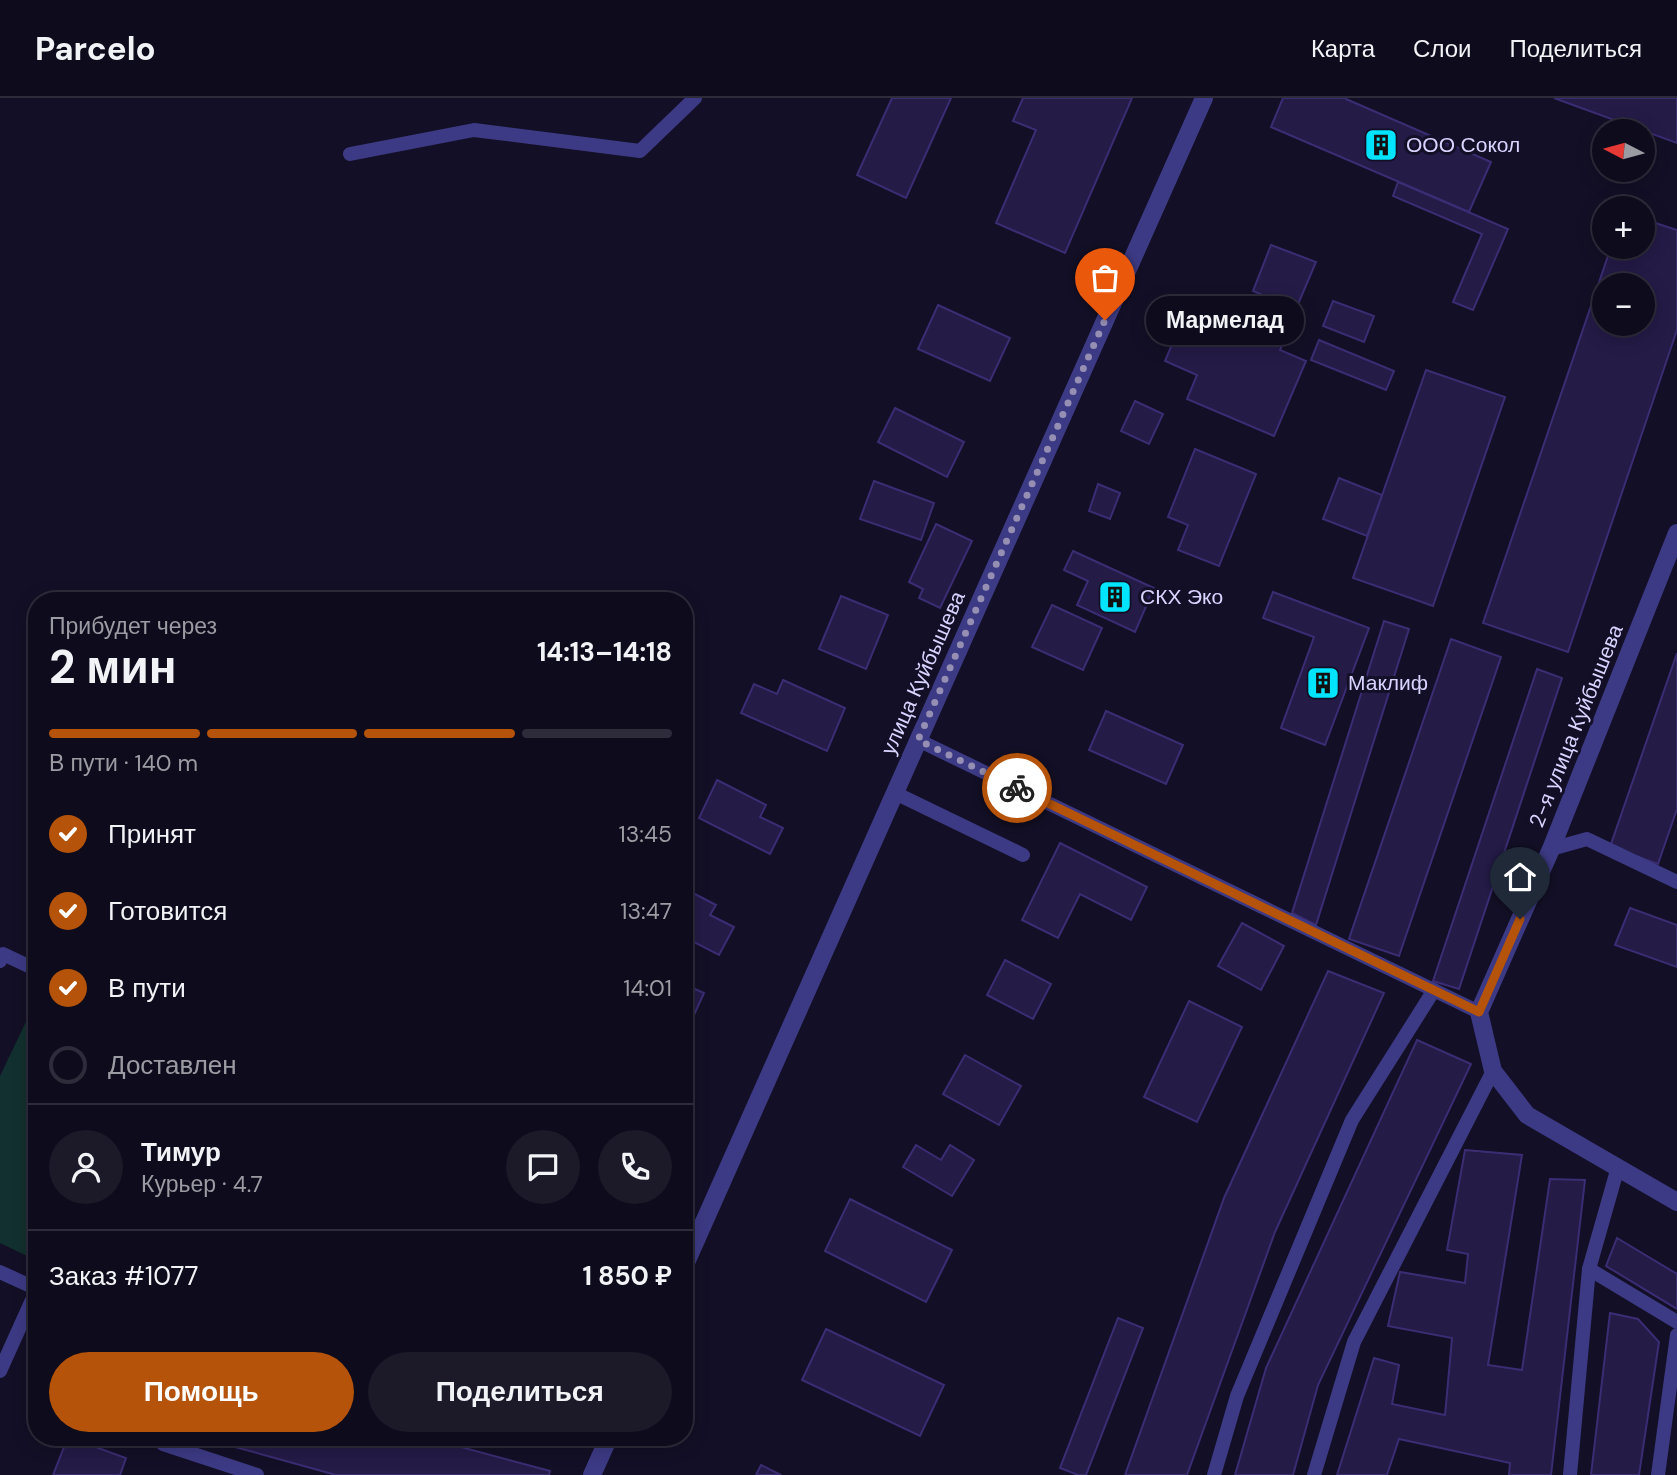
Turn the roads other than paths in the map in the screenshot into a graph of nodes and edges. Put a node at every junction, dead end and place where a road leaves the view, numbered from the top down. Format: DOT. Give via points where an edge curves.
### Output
graph roads {
  1 [pos="695,98"];
  2 [pos="1204,98"];
  3 [pos="351,154"];
  4 [pos="1677,533"];
  5 [pos="918,740"];
  6 [pos="895,793"];
  7 [pos="1551,849"];
  8 [pos="1023,855"];
  9 [pos="1677,882"];
  10 [pos="0,961"];
  11 [pos="28,966"];
  12 [pos="1434,990"];
  13 [pos="1479,1012"];
  14 [pos="1493,1071"];
  15 [pos="1618,1167"];
  16 [pos="1677,1202"];
  17 [pos="693,1247"];
  18 [pos="1589,1269"];
  19 [pos="0,1272"];
  20 [pos="28,1285"];
  21 [pos="28,1309"];
  22 [pos="1677,1322"];
  23 [pos="1677,1335"];
  24 [pos="0,1371"];
  25 [pos="169,1446"];
  26 [pos="605,1446"];
  27 [pos="257,1475"];
  28 [pos="592,1475"];
  29 [pos="1214,1475"];
  30 [pos="1314,1475"];
  31 [pos="1570,1475"];
  32 [pos="1658,1475"];
  1 -- 3 [label="lane" via="640,151 474,130"];
  2 -- 5 [label="street, улица Куйбышева"];
  4 -- 7 [label="street, 2-я улица Куйбышева"];
  5 -- 6 [label="street, улица Куйбышева"];
  5 -- 12 [label="lane"];
  6 -- 8 [label="lane"];
  6 -- 17 [label="street, улица Куйбышева"];
  7 -- 9 [label="lane" via="1587,839"];
  7 -- 13 [label="street, 2-я улица Куйбышева"];
  10 -- 11 [label="lane" via="3,954"];
  12 -- 13 [label="lane"];
  12 -- 29 [label="lane" via="1352,1120 1237,1396"];
  13 -- 14 [label="street"];
  14 -- 15 [label="street" via="1527,1115"];
  14 -- 30 [label="lane" via="1354,1342"];
  15 -- 16 [label="street"];
  15 -- 18 [label="lane"];
  18 -- 22 [label="lane"];
  18 -- 31 [label="lane"];
  19 -- 20 [label="lane"];
  21 -- 24 [label="lane"];
  23 -- 32 [label="lane"];
  25 -- 27 [label="lane"];
  26 -- 28 [label="street"];
}
